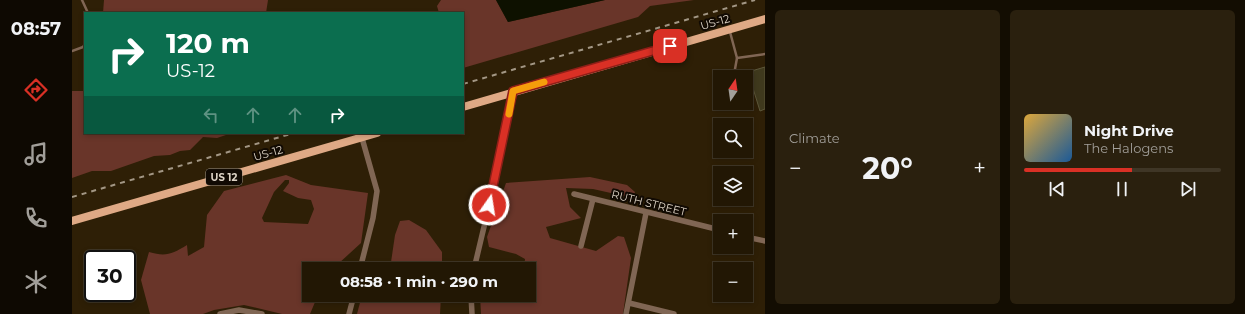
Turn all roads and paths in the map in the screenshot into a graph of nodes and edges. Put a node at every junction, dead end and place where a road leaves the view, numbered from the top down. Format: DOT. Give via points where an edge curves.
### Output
graph roads {
  1 [pos="82,0"];
  2 [pos="88,12"];
  3 [pos="765,19"];
  4 [pos="729,29"];
  5 [pos="84,47"];
  6 [pos="72,51"];
  7 [pos="765,54"];
  8 [pos="737,58"];
  9 [pos="735,70"];
  10 [pos="513,91"];
  11 [pos="464,106"];
  12 [pos="374,134"];
  13 [pos="362,138"];
  14 [pos="574,194"];
  15 [pos="593,199"];
  16 [pos="646,213"];
  17 [pos="72,221"];
  18 [pos="713,228"];
  19 [pos="753,238"];
  20 [pos="765,241"];
  21 [pos="581,246"];
  22 [pos="362,262"];
  23 [pos="476,262"];
  24 [pos="352,302"];
  25 [pos="471,302"];
  26 [pos="629,304"];
  27 [pos="220,314"];
  28 [pos="262,314"];
  29 [pos="349,314"];
  30 [pos="472,314"];
  31 [pos="626,314"];
  32 [pos="674,314"];
  1 -- 2 [label="lane"];
  3 -- 4 [label="main road, US-12"];
  4 -- 8 [label="lane"];
  4 -- 10 [label="main road, US-12"];
  5 -- 6 [label="lane"];
  7 -- 8 [label="lane"];
  8 -- 9 [label="lane"];
  10 -- 11 [label="main road, US-12"];
  10 -- 23 [label="street"];
  12 -- 13 [label="main road, US-12 / US 12"];
  13 -- 17 [label="main road, US-12 / US 12"];
  13 -- 22 [label="street" via="377,191"];
  14 -- 15 [label="street, RUTH STREET"];
  15 -- 16 [label="street, RUTH STREET"];
  15 -- 21 [label="street"];
  16 -- 18 [label="street, RUTH STREET"];
  16 -- 26 [label="street"];
  19 -- 20 [label="street"];
  24 -- 29 [label="street"];
  25 -- 30 [label="street"];
  26 -- 31 [label="street"];
  26 -- 32 [label="street"];
  27 -- 28 [label="street" via="239,310"];
}
